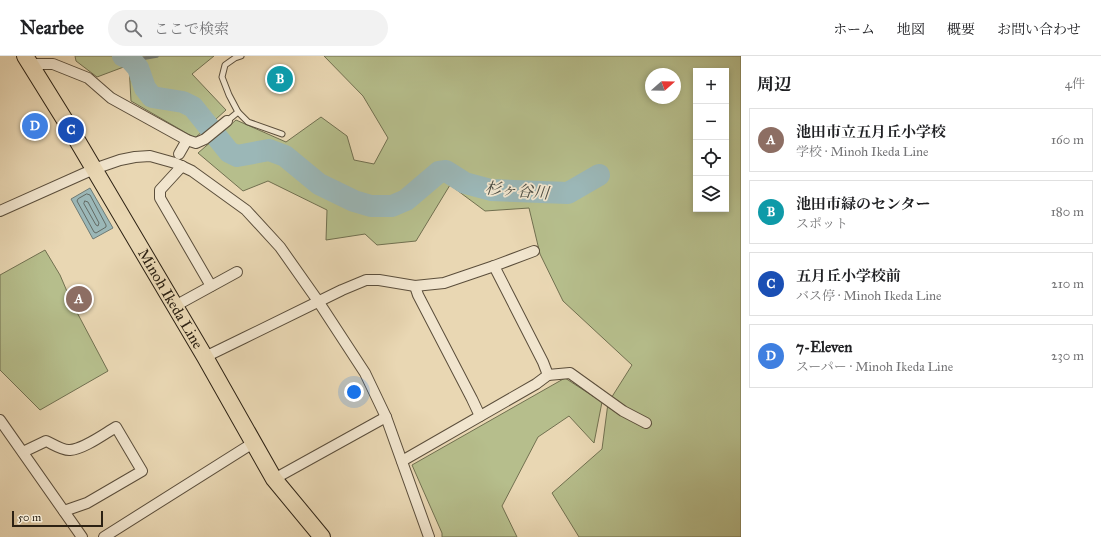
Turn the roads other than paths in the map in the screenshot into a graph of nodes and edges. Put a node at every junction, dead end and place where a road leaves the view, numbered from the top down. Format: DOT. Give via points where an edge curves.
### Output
graph roads {
  1 [pos="241,56"];
  2 [pos="28,60"];
  3 [pos="238,112"];
  4 [pos="227,121"];
  5 [pos="282,134"];
  6 [pos="187,140"];
  7 [pos="179,154"];
  8 [pos="182,166"];
  9 [pos="94,169"];
  10 [pos="0,211"];
  11 [pos="534,251"];
  12 [pos="494,266"];
  13 [pos="237,272"];
  14 [pos="211,286"];
  15 [pos="415,286"];
  16 [pos="318,302"];
  17 [pos="175,306"];
  18 [pos="205,357"];
  19 [pos="548,375"];
  20 [pos="480,416"];
  21 [pos="386,417"];
  22 [pos="0,420"];
  23 [pos="646,423"];
  24 [pos="253,443"];
  25 [pos="23,452"];
  26 [pos="402,461"];
  27 [pos="274,479"];
  28 [pos="64,512"];
  29 [pos="82,537"];
  30 [pos="104,537"];
  31 [pos="322,537"];
  32 [pos="428,537"];
  1 -- 3 [label="lane" via="225,65 222,77"];
  2 -- 6 [label="street" via="53,64 88,78 111,98"];
  2 -- 9 [label="main road, Minoh Ikeda Line"];
  3 -- 4 [label="lane"];
  3 -- 5 [label="lane" via="248,122"];
  4 -- 6 [label="street" via="205,139 196,143"];
  6 -- 7 [label="street"];
  8 -- 9 [label="street" via="150,156 120,160"];
  8 -- 14 [label="street" via="160,190 160,198"];
  8 -- 16 [label="street" via="246,210 280,247"];
  9 -- 10 [label="street"];
  9 -- 17 [label="main road, Minoh Ikeda Line"];
  11 -- 12 [label="street"];
  12 -- 15 [label="street" via="444,283"];
  12 -- 19 [label="street"];
  13 -- 14 [label="street"];
  14 -- 17 [label="street"];
  15 -- 16 [label="street" via="366,280"];
  15 -- 20 [label="street"];
  16 -- 18 [label="street"];
  16 -- 21 [label="street" via="365,373"];
  17 -- 18 [label="main road, Minoh Ikeda Line"];
  18 -- 24 [label="main road, Minoh Ikeda Line"];
  19 -- 20 [label="street"];
  19 -- 23 [label="street" via="570,373 623,411"];
  20 -- 26 [label="street"];
  21 -- 26 [label="street"];
  21 -- 27 [label="street"];
  22 -- 25 [label="street"];
  24 -- 27 [label="main road, Minoh Ikeda Line"];
  24 -- 30 [label="street"];
  25 -- 28 [label="street"];
  25 -- 28 [label="street" via="46,441 70,450 116,427 142,471 87,503"];
  26 -- 32 [label="street"];
  27 -- 31 [label="main road, Minoh Ikeda Line"];
  28 -- 29 [label="street"];
}
